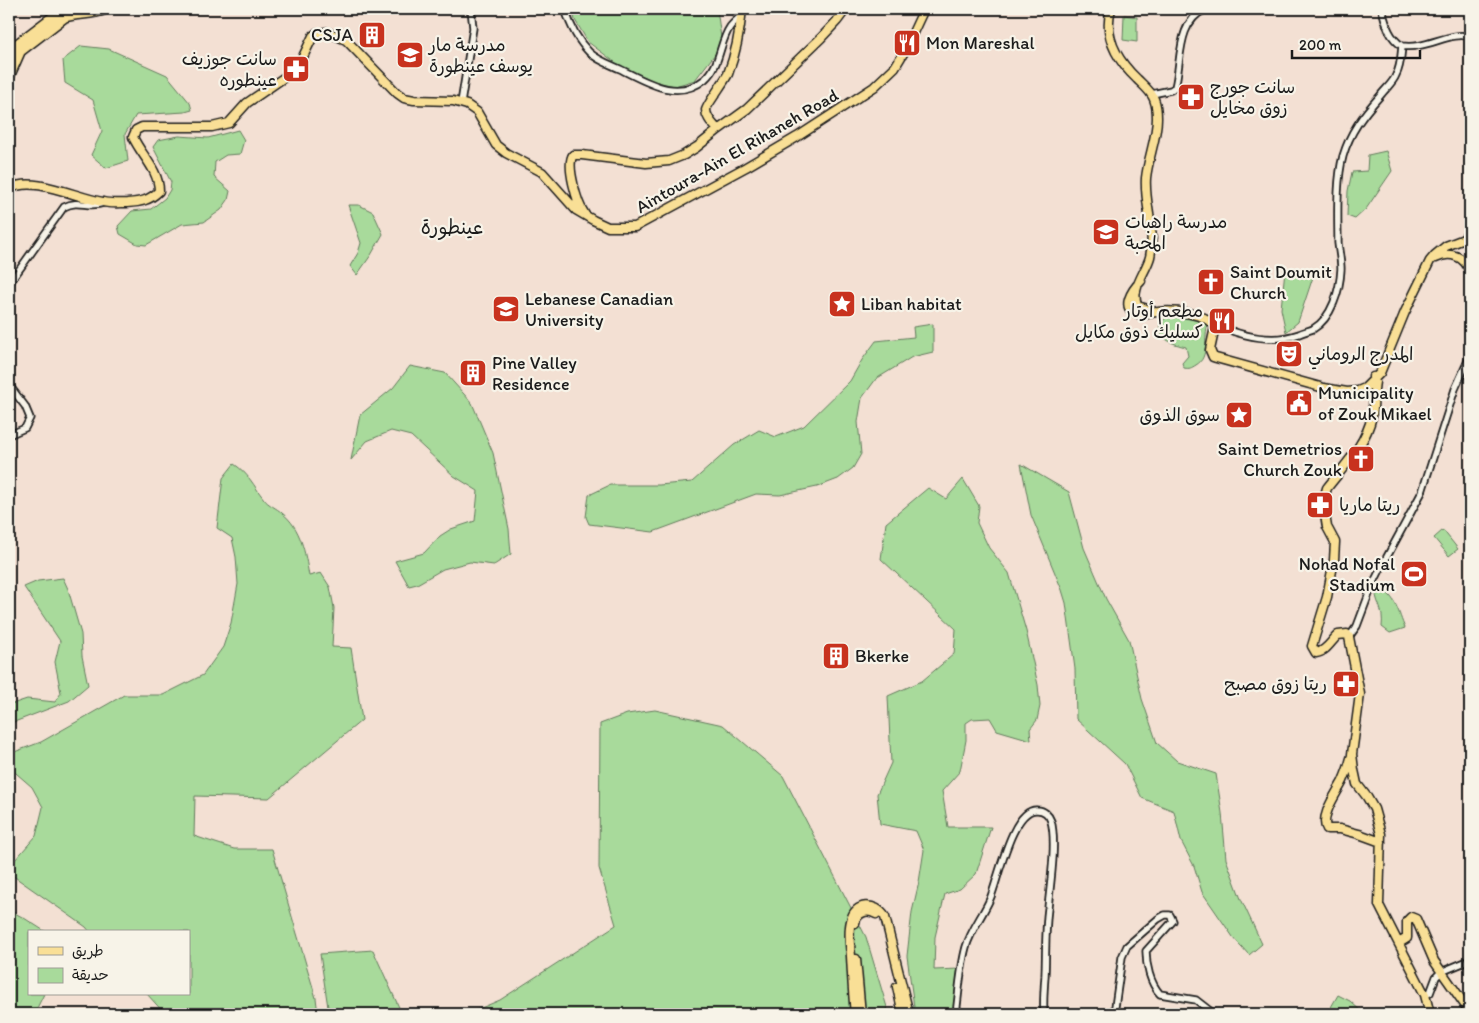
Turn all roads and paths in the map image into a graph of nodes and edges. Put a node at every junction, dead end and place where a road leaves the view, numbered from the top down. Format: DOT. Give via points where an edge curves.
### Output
graph roads {
  1 [pos="63,9"];
  2 [pos="106,9"];
  3 [pos="471,9"];
  4 [pos="565,9"];
  5 [pos="846,9"];
  6 [pos="922,9"];
  7 [pos="1111,9"];
  8 [pos="1206,9"];
  9 [pos="1382,9"];
  10 [pos="741,12"];
  11 [pos="1470,37"];
  12 [pos="1402,46"];
  13 [pos="9,50"];
  14 [pos="20,52"];
  15 [pos="9,60"];
  16 [pos="9,77"];
  17 [pos="1152,94"];
  18 [pos="462,103"];
  19 [pos="718,130"];
  20 [pos="9,189"];
  21 [pos="104,203"];
  22 [pos="586,216"];
  23 [pos="1470,222"];
  24 [pos="1467,241"];
  25 [pos="1453,242"];
  26 [pos="1451,254"];
  27 [pos="1432,260"];
  28 [pos="1470,269"];
  29 [pos="9,284"];
  30 [pos="1214,324"];
  31 [pos="1470,356"];
  32 [pos="1375,377"];
  33 [pos="9,385"];
  34 [pos="1342,390"];
  35 [pos="1358,391"];
  36 [pos="1373,405"];
  37 [pos="9,436"];
  38 [pos="1349,637"];
  39 [pos="1352,754"];
  40 [pos="1381,842"];
  41 [pos="862,909"];
  42 [pos="881,915"];
  43 [pos="1399,943"];
  44 [pos="1470,960"];
  45 [pos="1441,972"];
  46 [pos="1425,995"];
  47 [pos="1470,1012"];
  48 [pos="855,1014"];
  49 [pos="861,1014"];
  50 [pos="903,1014"];
  51 [pos="909,1014"];
  52 [pos="956,1014"];
  53 [pos="1044,1014"];
  54 [pos="1114,1014"];
  55 [pos="1214,1014"];
  56 [pos="1430,1014"];
  1 -- 13 [label="highway"];
  2 -- 14 [label="highway" via="65,17"];
  3 -- 18 [label="street" via="472,28"];
  4 -- 10 [label="street" via="577,36 590,54 651,85 672,90 696,85 712,72 728,30"];
  5 -- 19 [label="main road" via="747,109"];
  6 -- 22 [label="main road, Aintoura-Ain El Rihaneh Road" via="896,68 862,96 746,167 635,227 608,227"];
  7 -- 17 [label="main road" via="1108,22 1113,47 1126,68"];
  8 -- 17 [label="street" via="1193,18 1184,36 1175,87"];
  9 -- 12 [label="street" via="1387,29"];
  10 -- 19 [label="main road" via="731,66 721,87 706,106 708,117"];
  11 -- 12 [label="street" via="1457,35 1425,45"];
  12 -- 30 [label="street" via="1397,74 1356,126 1343,158 1338,207 1340,273 1329,314 1314,328 1278,339 1233,332"];
  14 -- 15 [label="highway"];
  14 -- 16 [label="highway"];
  17 -- 30 [label="main road" via="1157,119 1146,179 1152,248 1141,281 1130,294 1129,305 1136,314 1174,311"];
  18 -- 21 [label="main road" via="404,98 346,40 327,32 317,33 299,65 247,102 229,123 212,128 139,128 133,137 154,169 158,191 145,201"];
  18 -- 22 [label="main road, Aintoura-Ain El Rihaneh Road" via="477,112 496,145 542,172 570,204"];
  19 -- 22 [label="main road" via="691,151 662,162 638,163 579,154 574,156 570,163 576,195"];
  20 -- 21 [label="main road" via="26,184"];
  21 -- 29 [label="street" via="95,206 74,202 64,207"];
  23 -- 24 [label="street"];
  24 -- 25 [label="main road"];
  25 -- 26 [label="main road" via="1449,248"];
  25 -- 27 [label="main road"];
  26 -- 27 [label="main road"];
  26 -- 28 [label="main road" via="1463,260"];
  27 -- 32 [label="main road"];
  30 -- 34 [label="main road" via="1210,347 1213,357 1261,372"];
  31 -- 38 [label="street" via="1422,492"];
  32 -- 34 [label="main road" via="1356,388"];
  32 -- 35 [label="main road"];
  32 -- 36 [label="main road" via="1378,385"];
  33 -- 37 [label="street" via="30,418 25,428"];
  34 -- 35 [label="main road"];
  35 -- 36 [label="main road"];
  36 -- 38 [label="main road" via="1365,437 1327,488 1323,502 1327,527 1335,542 1334,560 1312,646 1319,653 1338,635 1347,634"];
  38 -- 39 [label="main road" via="1360,694"];
  39 -- 40 [label="main road" via="1356,781 1374,809"];
  39 -- 40 [label="main road" via="1343,781 1330,804 1325,826"];
  40 -- 43 [label="main road" via="1379,904"];
  41 -- 42 [label="main road" via="875,908"];
  41 -- 48 [label="main road" via="854,912 850,927"];
  41 -- 49 [label="main road" via="856,918 854,934"];
  42 -- 50 [label="main road"];
  42 -- 51 [label="main road" via="890,937"];
  43 -- 45 [label="main road" via="1407,938 1407,921 1411,917 1416,918"];
  43 -- 46 [label="main road"];
  44 -- 45 [label="street"];
  45 -- 46 [label="street"];
  45 -- 47 [label="main road"];
  46 -- 56 [label="main road"];
  52 -- 53 [label="street" via="967,944 994,891 1007,846 1026,813 1035,810 1043,811 1052,823 1053,863 1045,933"];
  54 -- 55 [label="street" via="1122,957 1127,946 1158,919 1170,915 1173,920 1146,952 1153,984 1160,994 1196,1000"];
}
